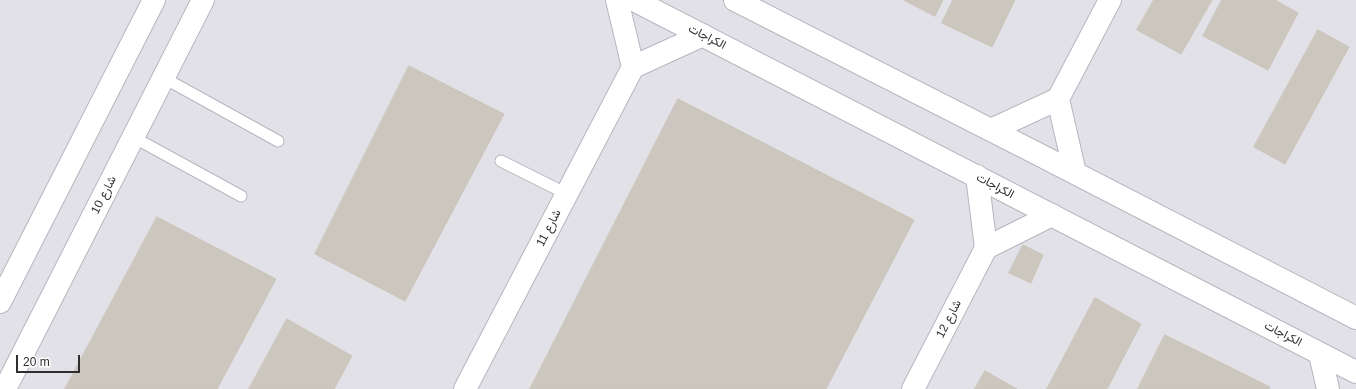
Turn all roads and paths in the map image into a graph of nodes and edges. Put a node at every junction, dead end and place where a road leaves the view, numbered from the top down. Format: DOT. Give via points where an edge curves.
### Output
graph roads {
  1 [pos="154,0"];
  2 [pos="203,0"];
  3 [pos="617,0"];
  4 [pos="634,0"];
  5 [pos="735,0"];
  6 [pos="1110,0"];
  7 [pos="703,35"];
  8 [pos="633,67"];
  9 [pos="164,78"];
  10 [pos="1058,99"];
  11 [pos="991,130"];
  12 [pos="133,137"];
  13 [pos="278,141"];
  14 [pos="501,161"];
  15 [pos="1075,173"];
  16 [pos="977,176"];
  17 [pos="567,194"];
  18 [pos="241,196"];
  19 [pos="1052,215"];
  20 [pos="986,248"];
  21 [pos="0,302"];
  22 [pos="1355,315"];
  23 [pos="1320,354"];
  24 [pos="1356,372"];
  25 [pos="5,389"];
  26 [pos="466,389"];
  27 [pos="913,389"];
  28 [pos="1328,389"];
  1 -- 21 [label="street"];
  2 -- 9 [label="street, شارع 10"];
  3 -- 8 [label="street"];
  4 -- 7 [label="street, الكراجات"];
  5 -- 11 [label="street"];
  6 -- 10 [label="street"];
  7 -- 8 [label="street"];
  7 -- 16 [label="street, الكراجات"];
  8 -- 17 [label="street, شارع 11"];
  9 -- 12 [label="street, شارع 10"];
  9 -- 13 [label="lane"];
  10 -- 11 [label="street"];
  10 -- 15 [label="street"];
  11 -- 15 [label="street"];
  12 -- 18 [label="lane"];
  12 -- 25 [label="street, شارع 10"];
  14 -- 17 [label="lane"];
  15 -- 22 [label="street"];
  16 -- 19 [label="street, الكراجات"];
  16 -- 20 [label="street"];
  17 -- 26 [label="street, شارع 11"];
  19 -- 20 [label="street"];
  19 -- 23 [label="street, الكراجات"];
  20 -- 27 [label="street, شارع 12"];
  23 -- 24 [label="street, الكراجات"];
  23 -- 28 [label="street"];
}
